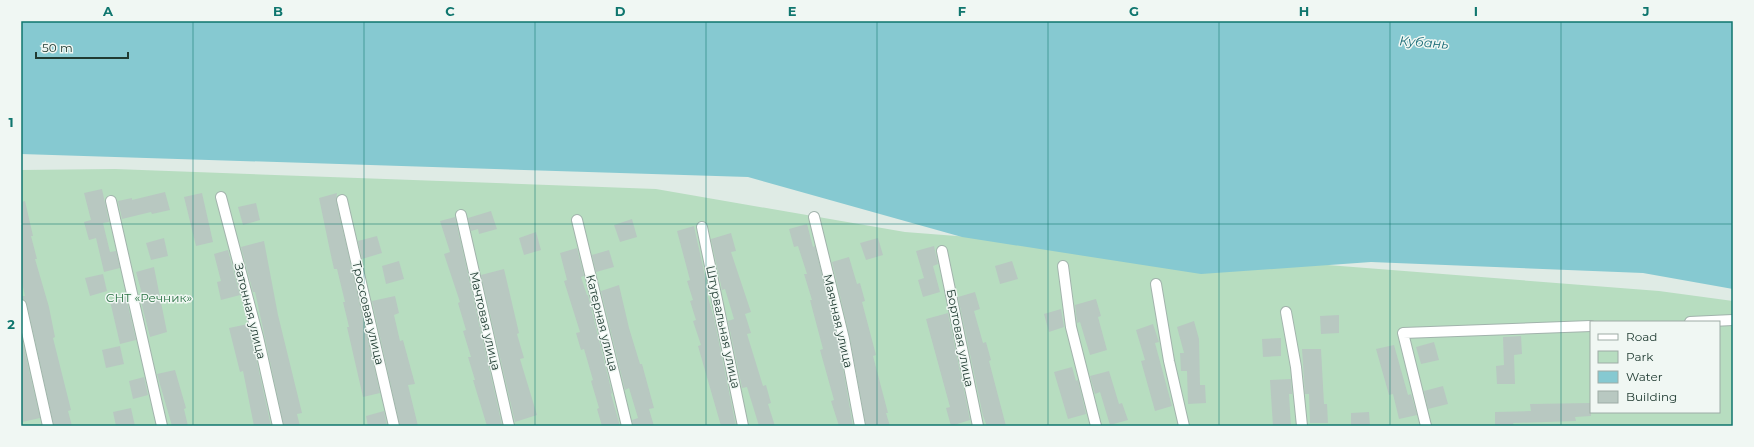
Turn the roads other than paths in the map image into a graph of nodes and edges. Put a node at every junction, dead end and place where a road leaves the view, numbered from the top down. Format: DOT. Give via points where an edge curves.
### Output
graph roads {
  1 [pos="221,197"];
  2 [pos="342,200"];
  3 [pos="111,202"];
  4 [pos="461,215"];
  5 [pos="814,217"];
  6 [pos="577,220"];
  7 [pos="702,227"];
  8 [pos="942,251"];
  9 [pos="1063,266"];
  10 [pos="1156,284"];
  11 [pos="21,305"];
  12 [pos="1286,312"];
  13 [pos="1733,320"];
  14 [pos="1712,321"];
  15 [pos="1590,326"];
  16 [pos="48,426"];
  17 [pos="162,426"];
  18 [pos="278,426"];
  19 [pos="394,426"];
  20 [pos="509,426"];
  21 [pos="627,426"];
  22 [pos="743,426"];
  23 [pos="860,426"];
  24 [pos="978,426"];
  25 [pos="1096,426"];
  26 [pos="1184,426"];
  27 [pos="1302,426"];
  28 [pos="1426,426"];
  1 -- 18 [label="street, Затонная улица" via="258,337"];
  2 -- 19 [label="street, Троссовая улица"];
  3 -- 17 [label="street"];
  4 -- 20 [label="street, Мачтовая улица"];
  5 -- 23 [label="street, Маячная улица" via="844,339"];
  6 -- 21 [label="street, Катерная улица"];
  7 -- 22 [label="street, Штурвальная улица"];
  8 -- 24 [label="street, Бортовая улица"];
  9 -- 25 [label="street" via="1071,327"];
  10 -- 26 [label="street" via="1169,361"];
  11 -- 16 [label="street"];
  12 -- 27 [label="street" via="1296,367"];
  13 -- 14 [label="street"];
  15 -- 28 [label="street" via="1403,333"];
}
